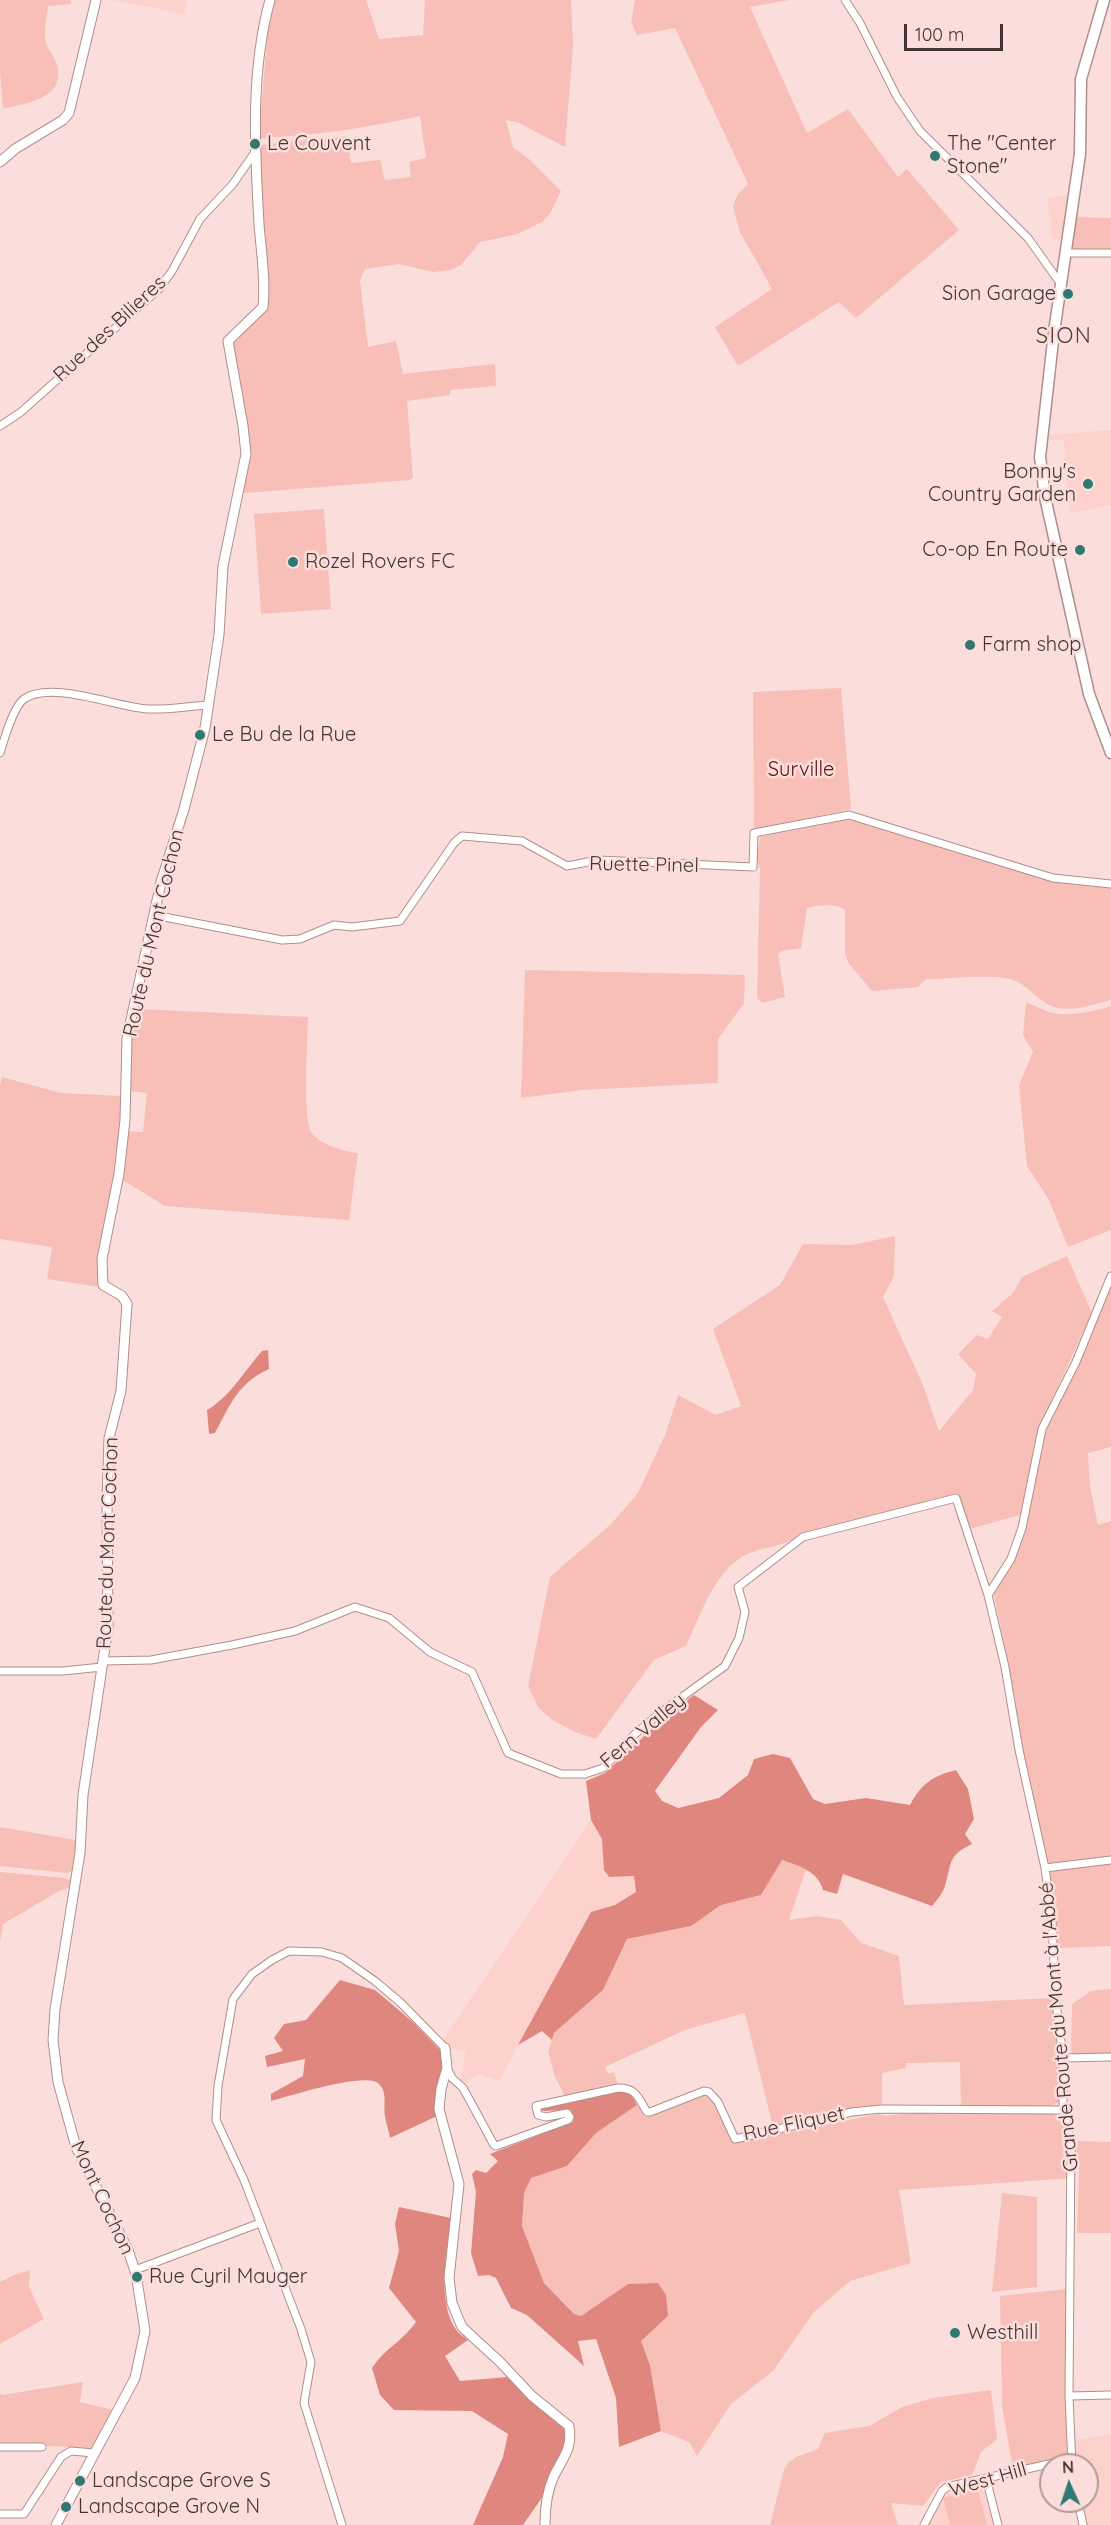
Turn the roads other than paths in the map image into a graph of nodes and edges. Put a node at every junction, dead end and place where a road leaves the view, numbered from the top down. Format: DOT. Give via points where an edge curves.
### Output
graph roads {
  1 [pos="96,0"];
  2 [pos="270,0"];
  3 [pos="845,0"];
  4 [pos="1104,0"];
  5 [pos="255,152"];
  6 [pos="0,162"];
  7 [pos="1065,253"];
  8 [pos="1111,253"];
  9 [pos="1060,283"];
  10 [pos="0,426"];
  11 [pos="208,705"];
  12 [pos="0,753"];
  13 [pos="1111,753"];
  14 [pos="1111,884"];
  15 [pos="154,915"];
  16 [pos="1111,1276"];
  17 [pos="988,1595"];
  18 [pos="103,1664"];
  19 [pos="0,1671"];
  20 [pos="80,1853"];
  21 [pos="1111,1860"];
  22 [pos="1045,1868"];
  23 [pos="445,2048"];
  24 [pos="1111,2057"];
  25 [pos="1064,2058"];
  26 [pos="447,2068"];
  27 [pos="1063,2110"];
  28 [pos="260,2223"];
  29 [pos="135,2270"];
  30 [pos="1111,2395"];
  31 [pos="1069,2397"];
  32 [pos="0,2447"];
  33 [pos="42,2447"];
  34 [pos="94,2453"];
  35 [pos="1071,2453"];
  36 [pos="1039,2468"];
  37 [pos="986,2478"];
  38 [pos="0,2514"];
  39 [pos="56,2525"];
  40 [pos="342,2525"];
  41 [pos="545,2525"];
  42 [pos="924,2525"];
  43 [pos="998,2525"];
  1 -- 6 [label="main road" via="69,113"];
  2 -- 5 [label="main road" via="259,63"];
  3 -- 9 [label="street" via="897,97 920,131 1028,238"];
  4 -- 7 [label="main road" via="1081,79 1080,154"];
  5 -- 10 [label="street, Rue des Bilieres" via="233,184 200,219 159,289 21,412"];
  5 -- 11 [label="main road, Route du Mont Cochon" via="263,307 228,340 246,454 223,566 219,635"];
  7 -- 8 [label="street"];
  7 -- 9 [label="main road"];
  9 -- 13 [label="main road" via="1041,439 1041,473 1089,694"];
  11 -- 12 [label="street" via="148,709 49,692 31,695 22,700"];
  11 -- 15 [label="main road, Route du Mont Cochon"];
  14 -- 15 [label="street, Ruette Pinel" via="1053,878 849,815 754,833 753,867 598,860 567,866 522,841 462,836 400,921 352,927 334,925 300,939 282,940"];
  15 -- 18 [label="main road, Route du Mont Cochon" via="127,1038 119,1174 102,1259 103,1285 122,1296 127,1304 121,1391 109,1438 108,1627"];
  16 -- 17 [label="street" via="1076,1362 1042,1429 1022,1528 1011,1559"];
  17 -- 18 [label="street, Fern Valley" via="956,1498 803,1537 738,1587 744,1612 739,1638 725,1666 635,1734 603,1768 585,1774 561,1774 508,1753 472,1672 430,1652 389,1618 355,1607 295,1631 151,1660"];
  17 -- 22 [label="street, Grande Route du Mont à l'Abbé"];
  18 -- 19 [label="street" via="63,1671"];
  18 -- 20 [label="main road, Route du Mont Cochon" via="83,1795"];
  20 -- 29 [label="main road, Mont Cochon" via="55,2009 53,2040 58,2082 76,2147"];
  21 -- 22 [label="street"];
  22 -- 25 [label="street, Grande Route du Mont à l'Abbé"];
  23 -- 26 [label="main road"];
  23 -- 28 [label="street" via="401,2003 342,1958 322,1952 289,1951 252,1974 233,1999 216,2120"];
  24 -- 25 [label="street"];
  25 -- 27 [label="street, Grande Route du Mont à l'Abbé"];
  26 -- 27 [label="street, Rue Fliquet" via="496,2146 570,2117 567,2113 538,2115 536,2106 618,2088 629,2088 647,2112 709,2092 718,2102 735,2139 841,2114 881,2109"];
  26 -- 41 [label="main road" via="439,2109 459,2184 449,2278 452,2302 462,2327 532,2396 569,2426 571,2444 553,2478"];
  27 -- 31 [label="street, Grande Route du Mont à l'Abbé" via="1071,2141"];
  28 -- 29 [label="street"];
  28 -- 40 [label="street" via="311,2362 304,2403"];
  29 -- 34 [label="main road, Mont Cochon" via="143,2310 144,2346 135,2378"];
  30 -- 31 [label="street"];
  31 -- 35 [label="street, Grande Route du Mont à l'Abbé"];
  32 -- 33 [label="street"];
  34 -- 38 [label="street" via="71,2451 60,2457 24,2514"];
  34 -- 39 [label="main road, Mont Cochon"];
  36 -- 37 [label="street, West Hill"];
  37 -- 42 [label="street, West Hill" via="947,2487"];
  37 -- 43 [label="street"];
}
